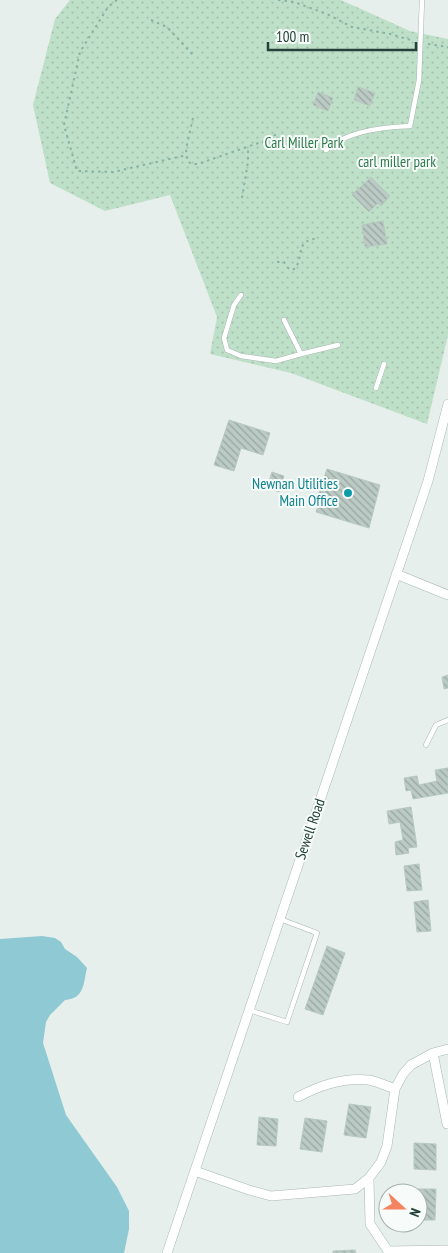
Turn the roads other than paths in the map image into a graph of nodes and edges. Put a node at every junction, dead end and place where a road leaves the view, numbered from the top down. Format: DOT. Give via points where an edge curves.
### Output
graph roads {
  1 [pos="422,0"];
  2 [pos="326,150"];
  3 [pos="241,295"];
  4 [pos="284,320"];
  5 [pos="338,345"];
  6 [pos="301,354"];
  7 [pos="384,364"];
  8 [pos="376,388"];
  9 [pos="448,404"];
  10 [pos="396,574"];
  11 [pos="448,595"];
  12 [pos="448,720"];
  13 [pos="426,745"];
  14 [pos="280,919"];
  15 [pos="249,1010"];
  16 [pos="448,1049"];
  17 [pos="433,1053"];
  18 [pos="396,1089"];
  19 [pos="298,1097"];
  20 [pos="447,1124"];
  21 [pos="195,1171"];
  22 [pos="369,1178"];
  23 [pos="448,1250"];
  24 [pos="388,1252"];
  25 [pos="167,1253"];
  1 -- 2 [label="lane" via="419,80 410,126 388,126 353,135 333,143"];
  3 -- 6 [label="lane" via="234,305 224,338 227,350 241,356 276,361"];
  4 -- 6 [label="lane"];
  5 -- 6 [label="lane"];
  7 -- 8 [label="lane"];
  9 -- 10 [label="street, Sewell Road" via="428,481"];
  10 -- 11 [label="street"];
  10 -- 14 [label="street, Sewell Road"];
  12 -- 13 [label="lane" via="436,725"];
  14 -- 15 [label="street, Sewell Road"];
  14 -- 15 [label="lane" via="316,933 287,1022"];
  15 -- 21 [label="street, Sewell Road"];
  16 -- 17 [label="street"];
  17 -- 18 [label="street" via="411,1066"];
  17 -- 20 [label="street"];
  18 -- 19 [label="street" via="371,1080 348,1079 315,1088"];
  18 -- 22 [label="street" via="387,1146 381,1162"];
  21 -- 22 [label="street" via="271,1196 355,1189"];
  21 -- 25 [label="street, Sewell Road"];
  22 -- 24 [label="street" via="370,1224"];
  23 -- 24 [label="street"];
}
